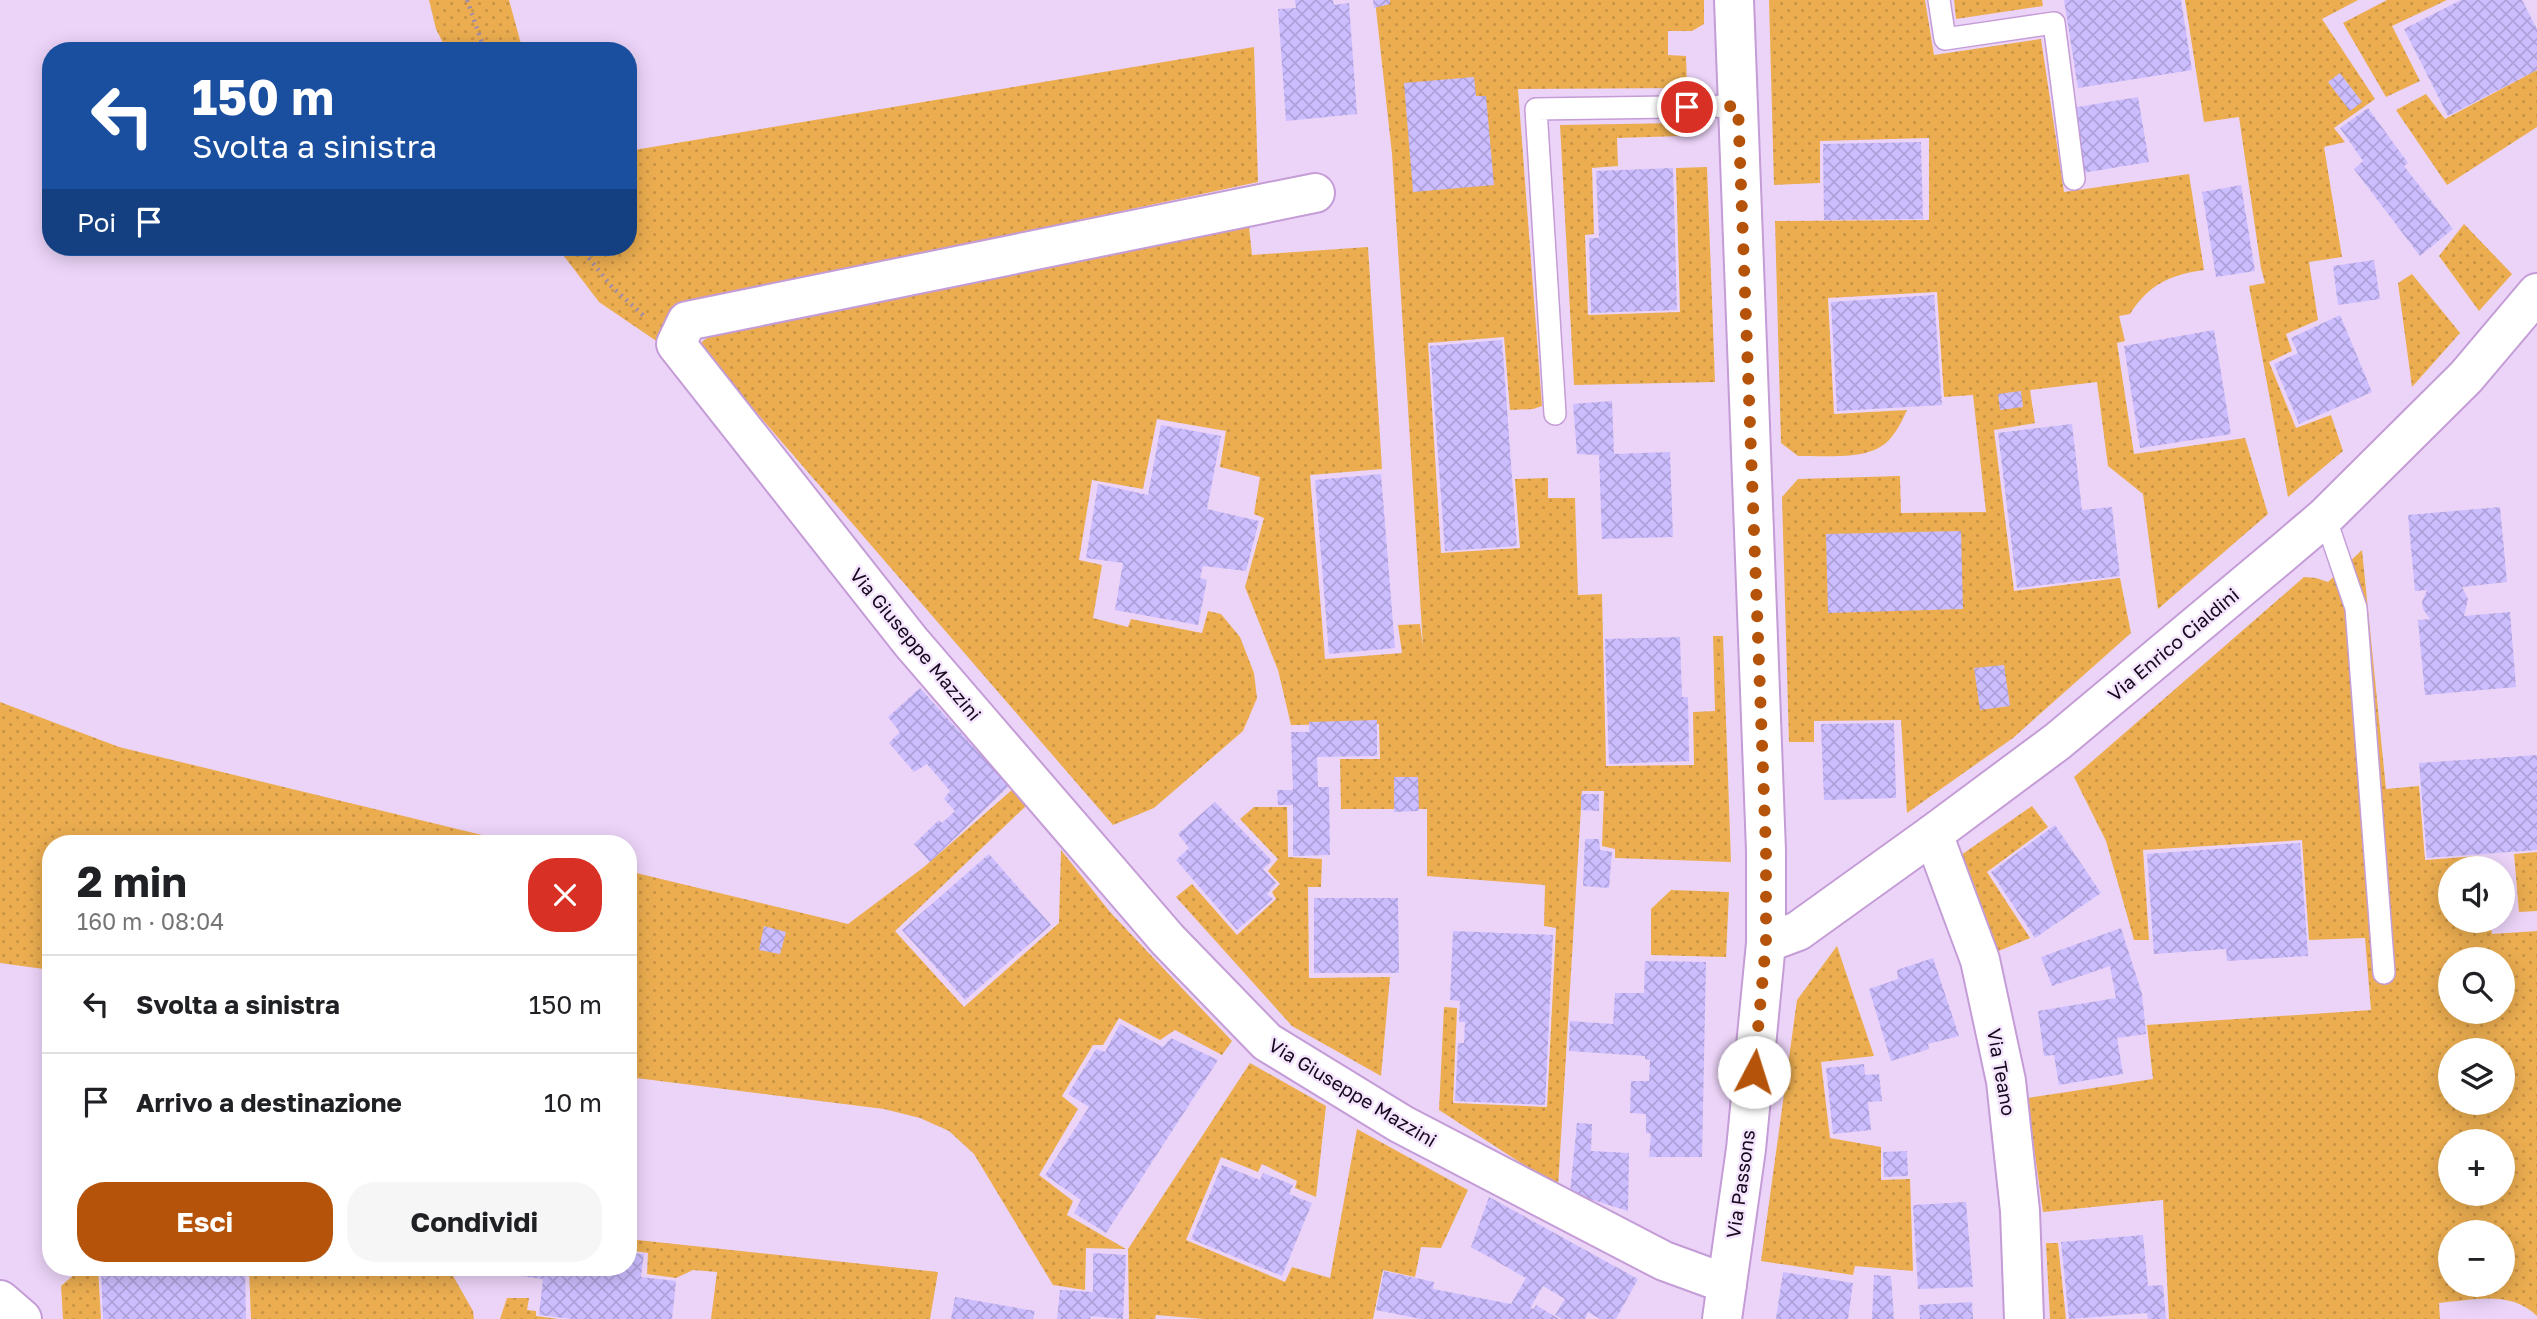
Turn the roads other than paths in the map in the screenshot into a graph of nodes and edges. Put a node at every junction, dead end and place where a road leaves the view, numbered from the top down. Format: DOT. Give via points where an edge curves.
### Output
graph roads {
  1 [pos="1734,0"];
  2 [pos="1939,0"];
  3 [pos="1738,106"];
  4 [pos="2074,179"];
  5 [pos="1315,193"];
  6 [pos="2537,293"];
  7 [pos="1555,414"];
  8 [pos="2325,517"];
  9 [pos="1933,834"];
  10 [pos="1766,943"];
  11 [pos="2384,973"];
  12 [pos="0,1300"];
  13 [pos="1724,1301"];
  14 [pos="22,1319"];
  15 [pos="2024,1319"];
  1 -- 3 [label="street, Via Passons"];
  2 -- 4 [label="lane" via="1945,39 2054,23"];
  3 -- 7 [label="lane" via="1536,109"];
  3 -- 10 [label="street, Via Passons"];
  5 -- 13 [label="street, Via Giuseppe Mazzini" via="687,321 676,344 911,642 1168,940 1267,1042 1401,1124 1664,1261"];
  6 -- 8 [label="street, Via Enrico Cialdini" via="2466,377"];
  8 -- 9 [label="street, Via Enrico Cialdini" via="2057,741"];
  8 -- 11 [label="lane" via="2356,608"];
  9 -- 10 [label="street, Via Enrico Cialdini" via="1798,931"];
  9 -- 15 [label="street, Via Teano" via="1980,960 2006,1081 2020,1211"];
  10 -- 13 [label="street, Via Passons" via="1746,1149"];
  12 -- 14 [label="street"];
}
